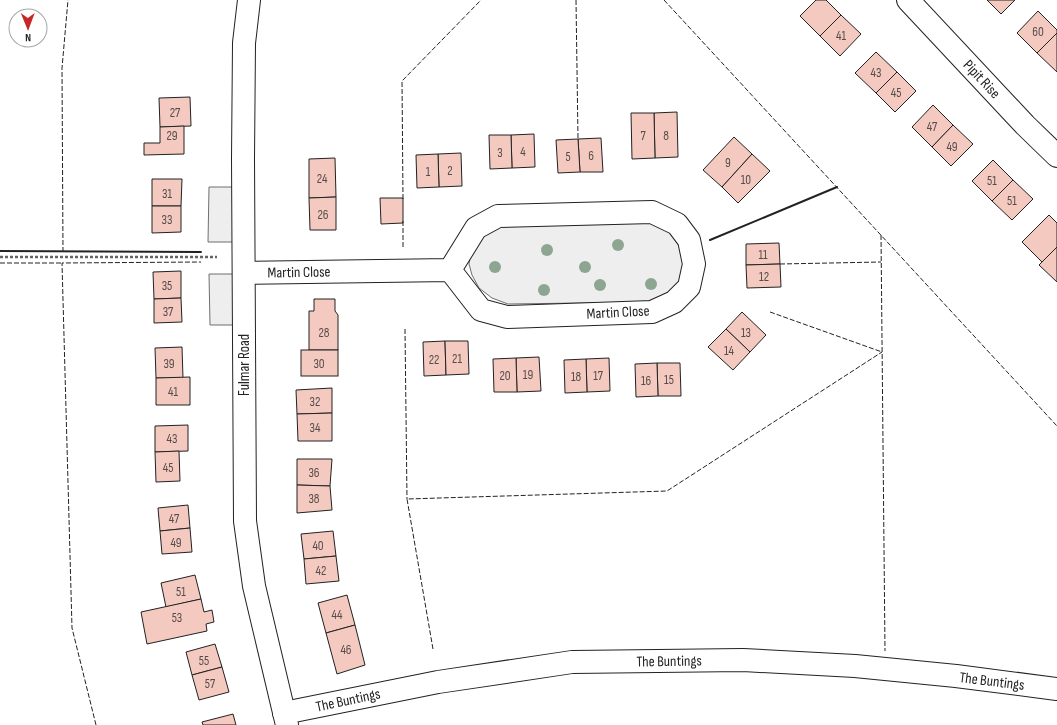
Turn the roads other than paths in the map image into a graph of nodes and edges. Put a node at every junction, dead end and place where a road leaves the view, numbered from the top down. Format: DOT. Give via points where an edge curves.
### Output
graph roads {
  1 [pos="249,0"];
  2 [pos="908,0"];
  3 [pos="1057,156"];
  4 [pos="244,265"];
  5 [pos="450,270"];
  6 [pos="1057,689"];
  7 [pos="285,719"];
  1 -- 4 [label="street, Fulmar Road" via="244,43"];
  2 -- 3 [label="street, Pipit Rise"];
  4 -- 5 [label="street, Martin Close"];
  4 -- 7 [label="street, Fulmar Road" via="245,520 254,586"];
  5 -- 5 [label="street, Martin Close" via="476,228 498,216 652,212 677,224 690,240 694,264 689,287 674,302 652,312 507,317 481,310"];
  6 -- 7 [label="street, The Buntings" via="855,666 743,660 572,662 438,682"];
}
